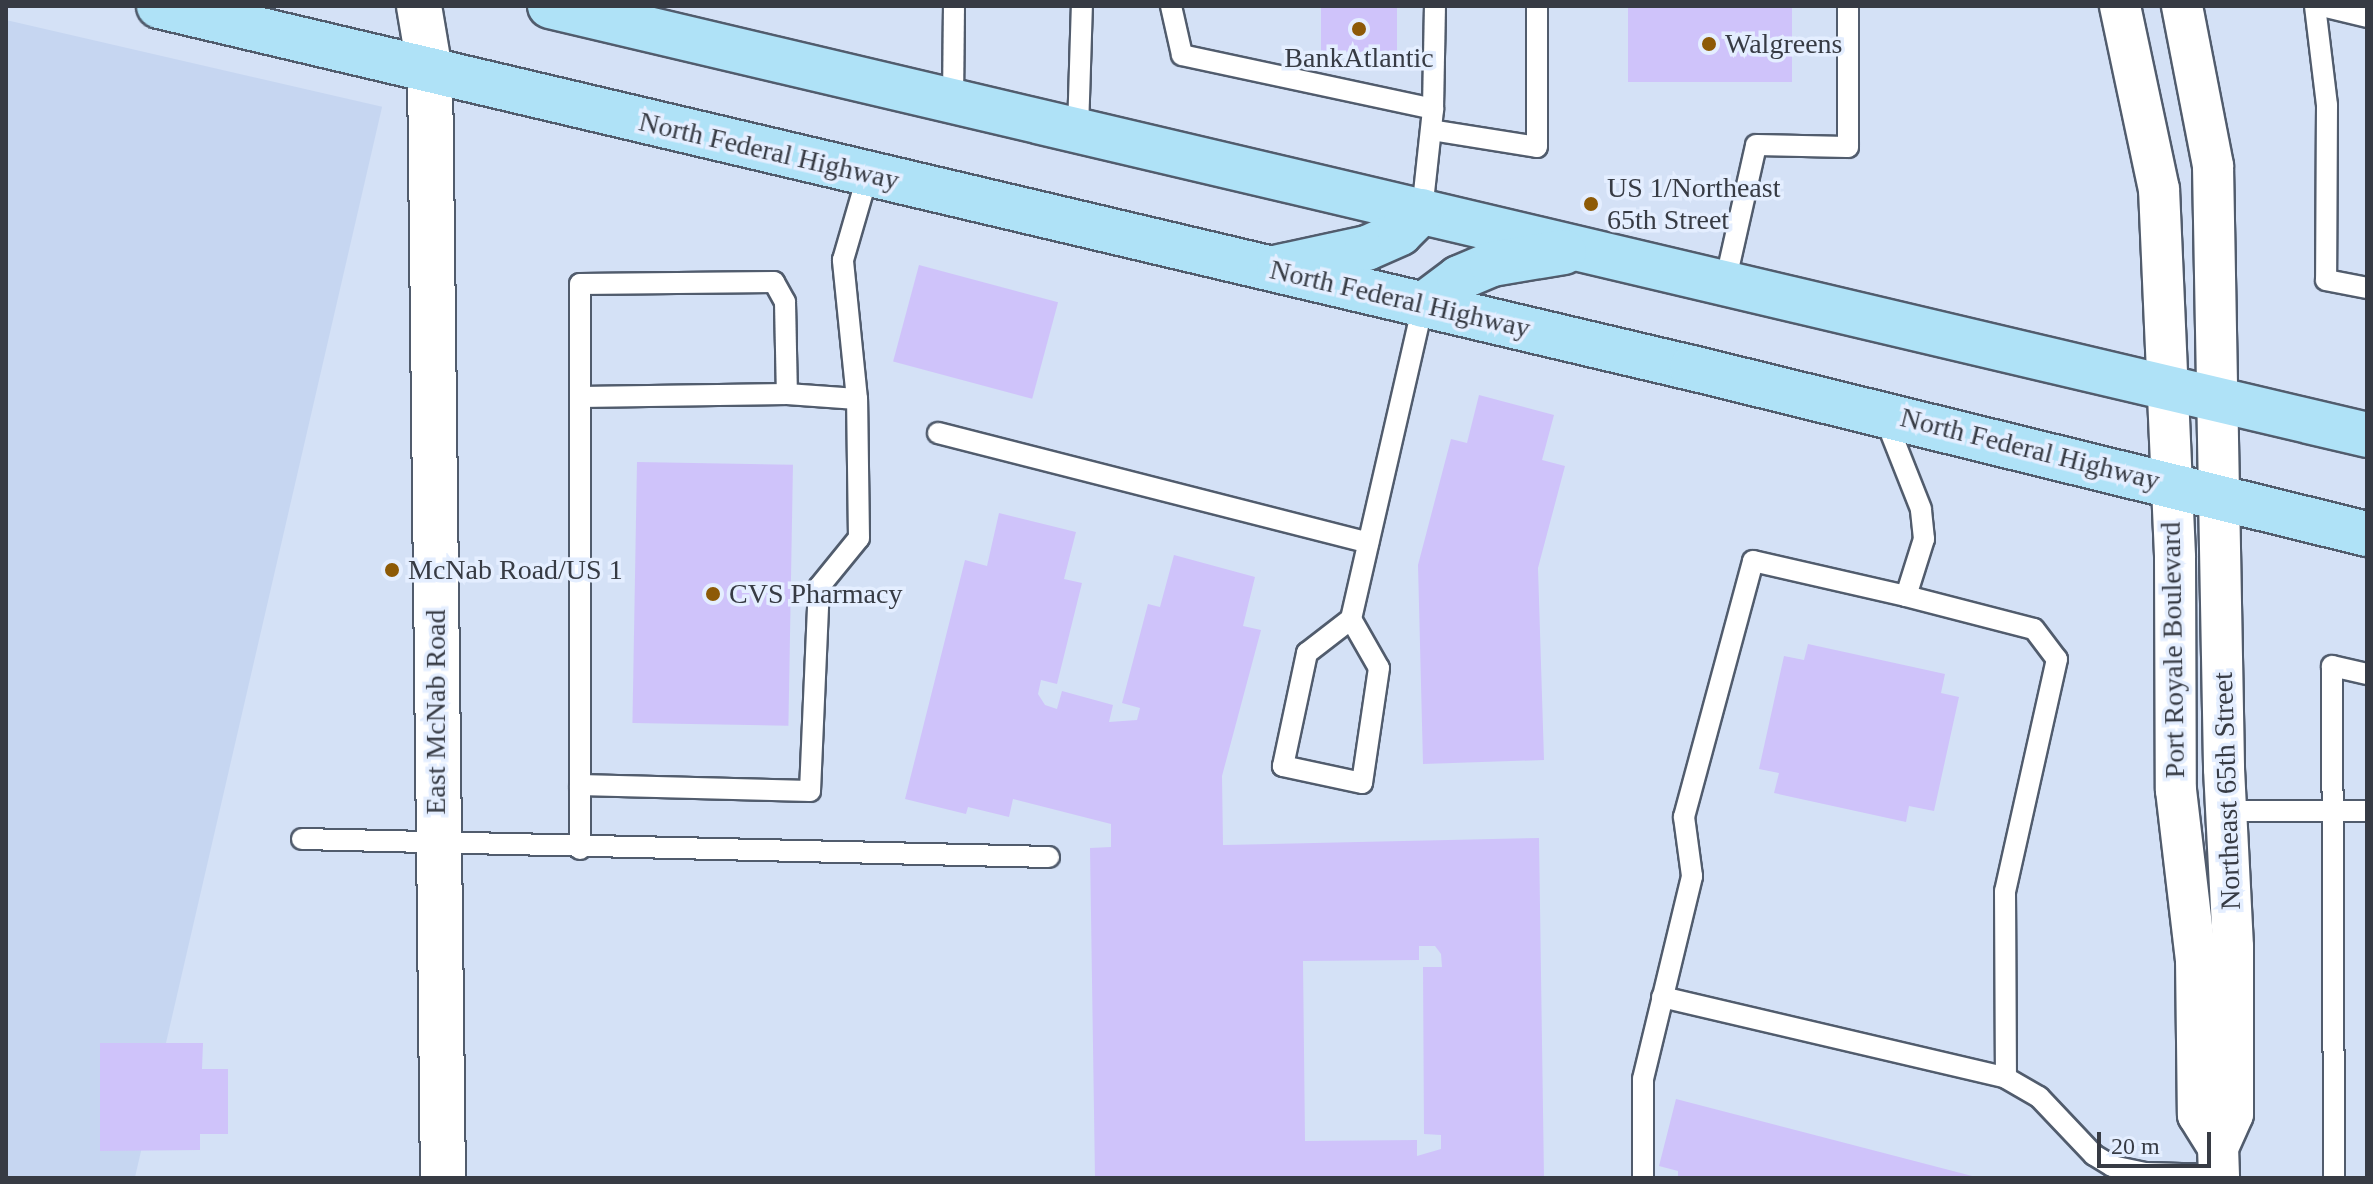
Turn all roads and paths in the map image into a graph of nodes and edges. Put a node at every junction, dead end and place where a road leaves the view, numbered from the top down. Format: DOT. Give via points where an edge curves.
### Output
graph roads {
  1 [pos="159,6"];
  2 [pos="419,6"];
  3 [pos="550,6"];
  4 [pos="954,6"];
  5 [pos="1082,6"];
  6 [pos="1171,6"];
  7 [pos="1435,6"];
  8 [pos="1537,6"];
  9 [pos="1848,6"];
  10 [pos="2120,6"];
  11 [pos="2182,6"];
  12 [pos="2315,6"];
  13 [pos="2322,6"];
  14 [pos="2367,17"];
  15 [pos="430,71"];
  16 [pos="953,100"];
  17 [pos="1432,119"];
  18 [pos="1078,130"];
  19 [pos="868,174"];
  20 [pos="1422,211"];
  21 [pos="1582,249"];
  22 [pos="1269,269"];
  23 [pos="1725,283"];
  24 [pos="2367,288"];
  25 [pos="1423,305"];
  26 [pos="2165,387"];
  27 [pos="787,394"];
  28 [pos="580,397"];
  29 [pos="857,399"];
  30 [pos="2219,402"];
  31 [pos="1884,414"];
  32 [pos="938,433"];
  33 [pos="2367,435"];
  34 [pos="2168,482"];
  35 [pos="2222,500"];
  36 [pos="2367,534"];
  37 [pos="1368,543"];
  38 [pos="1906,596"];
  39 [pos="1351,619"];
  40 [pos="2367,674"];
  41 [pos="580,785"];
  42 [pos="2226,811"];
  43 [pos="2367,811"];
  44 [pos="2332,812"];
  45 [pos="302,839"];
  46 [pos="437,839"];
  47 [pos="580,849"];
  48 [pos="1049,857"];
  49 [pos="1662,997"];
  50 [pos="2006,1078"];
  51 [pos="2219,1167"];
  52 [pos="443,1178"];
  53 [pos="1643,1178"];
  54 [pos="2334,1178"];
  1 -- 15 [label="main road, North Federal Highway"];
  2 -- 15 [label="street, East McNab Road"];
  3 -- 16 [label="main road"];
  4 -- 16 [label="lane"];
  5 -- 18 [label="lane"];
  6 -- 17 [label="lane" via="1182,55"];
  7 -- 17 [label="lane"];
  8 -- 17 [label="lane" via="1537,147"];
  9 -- 23 [label="lane" via="1848,147 1756,145"];
  10 -- 26 [label="street, Port Royale Boulevard" via="2159,189"];
  11 -- 30 [label="street" via="2213,166"];
  12 -- 24 [label="lane" via="2327,105 2326,280"];
  13 -- 14 [label="lane"];
  15 -- 19 [label="main road, North Federal Highway"];
  15 -- 46 [label="street, East McNab Road"];
  16 -- 18 [label="main road"];
  17 -- 20 [label="lane"];
  18 -- 20 [label="main road"];
  19 -- 22 [label="main road, North Federal Highway"];
  19 -- 29 [label="lane" via="843,260"];
  20 -- 21 [label="main road"];
  20 -- 22 [label="main road" via="1400,233 1367,248"];
  21 -- 23 [label="main road"];
  21 -- 25 [label="main road" via="1492,264 1459,278"];
  22 -- 25 [label="main road, North Federal Highway"];
  23 -- 26 [label="main road"];
  25 -- 31 [label="main road, North Federal Highway"];
  25 -- 37 [label="lane"];
  26 -- 30 [label="main road"];
  26 -- 34 [label="street, Port Royale Boulevard"];
  27 -- 28 [label="lane"];
  27 -- 28 [label="lane" via="785,302 774,282 580,284"];
  27 -- 29 [label="lane"];
  28 -- 41 [label="lane"];
  29 -- 41 [label="lane" via="859,538 819,587 810,791"];
  30 -- 33 [label="main road"];
  30 -- 35 [label="street, Northeast 65th Street"];
  31 -- 34 [label="main road, North Federal Highway"];
  31 -- 38 [label="lane" via="1921,509 1924,539"];
  32 -- 37 [label="lane"];
  34 -- 35 [label="main road, North Federal Highway"];
  34 -- 51 [label="street, Port Royale Boulevard" via="2175,558 2176,790 2196,959 2198,1115"];
  35 -- 36 [label="main road, North Federal Highway"];
  35 -- 42 [label="street, Northeast 65th Street"];
  37 -- 39 [label="lane"];
  38 -- 49 [label="lane" via="1753,561 1684,817 1692,876"];
  38 -- 50 [label="lane" via="2034,629 2057,659 2005,891"];
  39 -- 39 [label="lane" via="1307,653 1283,766 1362,783 1379,668"];
  40 -- 44 [label="lane" via="2332,666"];
  41 -- 47 [label="lane"];
  42 -- 44 [label="lane"];
  42 -- 51 [label="street, Northeast 65th Street" via="2233,1114"];
  43 -- 44 [label="lane"];
  44 -- 54 [label="lane"];
  45 -- 46 [label="lane"];
  46 -- 47 [label="lane"];
  46 -- 52 [label="street, East McNab Road"];
  47 -- 48 [label="lane"];
  49 -- 50 [label="lane"];
  49 -- 53 [label="lane" via="1643,1079"];
  50 -- 51 [label="lane" via="2039,1097 2094,1155 2112,1166 2145,1173"];
}
